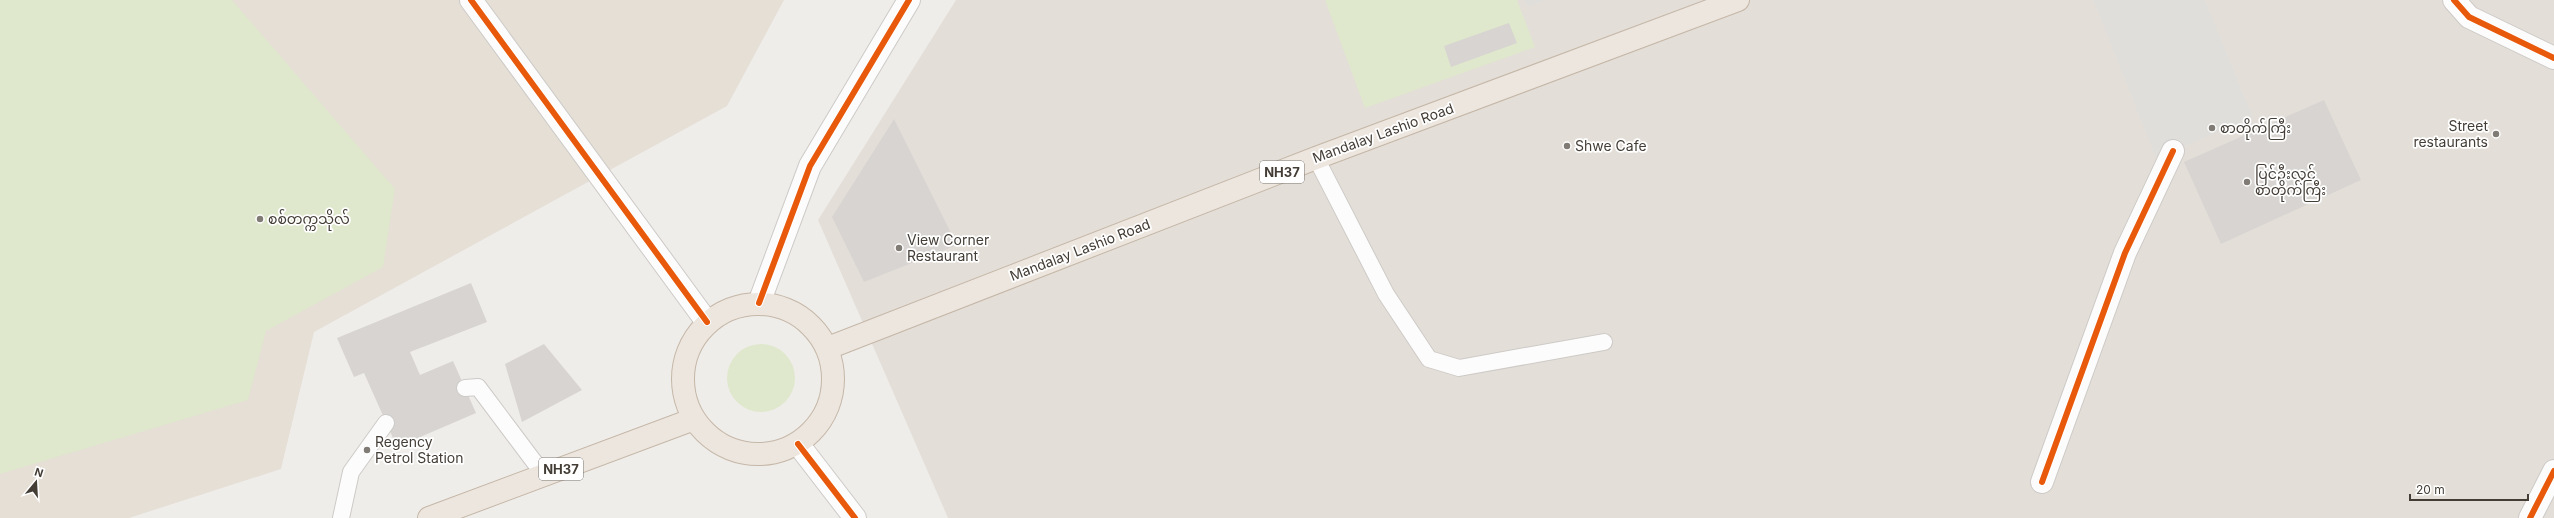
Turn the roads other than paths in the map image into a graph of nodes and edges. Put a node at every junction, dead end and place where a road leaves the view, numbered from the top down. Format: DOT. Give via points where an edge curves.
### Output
graph roads {
  1 [pos="471,0"];
  2 [pos="909,0"];
  3 [pos="1738,0"];
  4 [pos="2454,0"];
  5 [pos="2554,58"];
  6 [pos="2173,151"];
  7 [pos="1316,158"];
  8 [pos="759,303"];
  9 [pos="707,322"];
  10 [pos="1604,342"];
  11 [pos="828,348"];
  12 [pos="465,388"];
  13 [pos="694,419"];
  14 [pos="386,423"];
  15 [pos="798,444"];
  16 [pos="2554,471"];
  17 [pos="544,475"];
  18 [pos="2042,482"];
  19 [pos="341,518"];
  20 [pos="429,518"];
  21 [pos="855,518"];
  22 [pos="2530,518"];
  1 -- 9 [label="street"];
  2 -- 8 [label="street" via="810,166"];
  3 -- 7 [label="highway, Mandalay Lashio Road / NH37"];
  4 -- 5 [label="street" via="2470,17"];
  6 -- 18 [label="street" via="2125,253"];
  7 -- 10 [label="lane" via="1386,294 1430,359 1459,368"];
  7 -- 11 [label="highway, Mandalay Lashio Road / NH37"];
  8 -- 9 [label="highway" via="740,304"];
  8 -- 11 [label="highway" via="781,306 800,316 816,330"];
  9 -- 13 [label="highway" via="693,339 684,358 682,379 685,400"];
  11 -- 15 [label="highway" via="834,369 833,391 827,412 814,430"];
  12 -- 17 [label="lane" via="478,387"];
  13 -- 15 [label="highway" via="709,437 737,451 752,454 776,452"];
  13 -- 17 [label="highway, NH37"];
  14 -- 19 [label="lane" via="351,472"];
  15 -- 21 [label="street"];
  16 -- 22 [label="street"];
  17 -- 20 [label="highway, NH37"];
}
